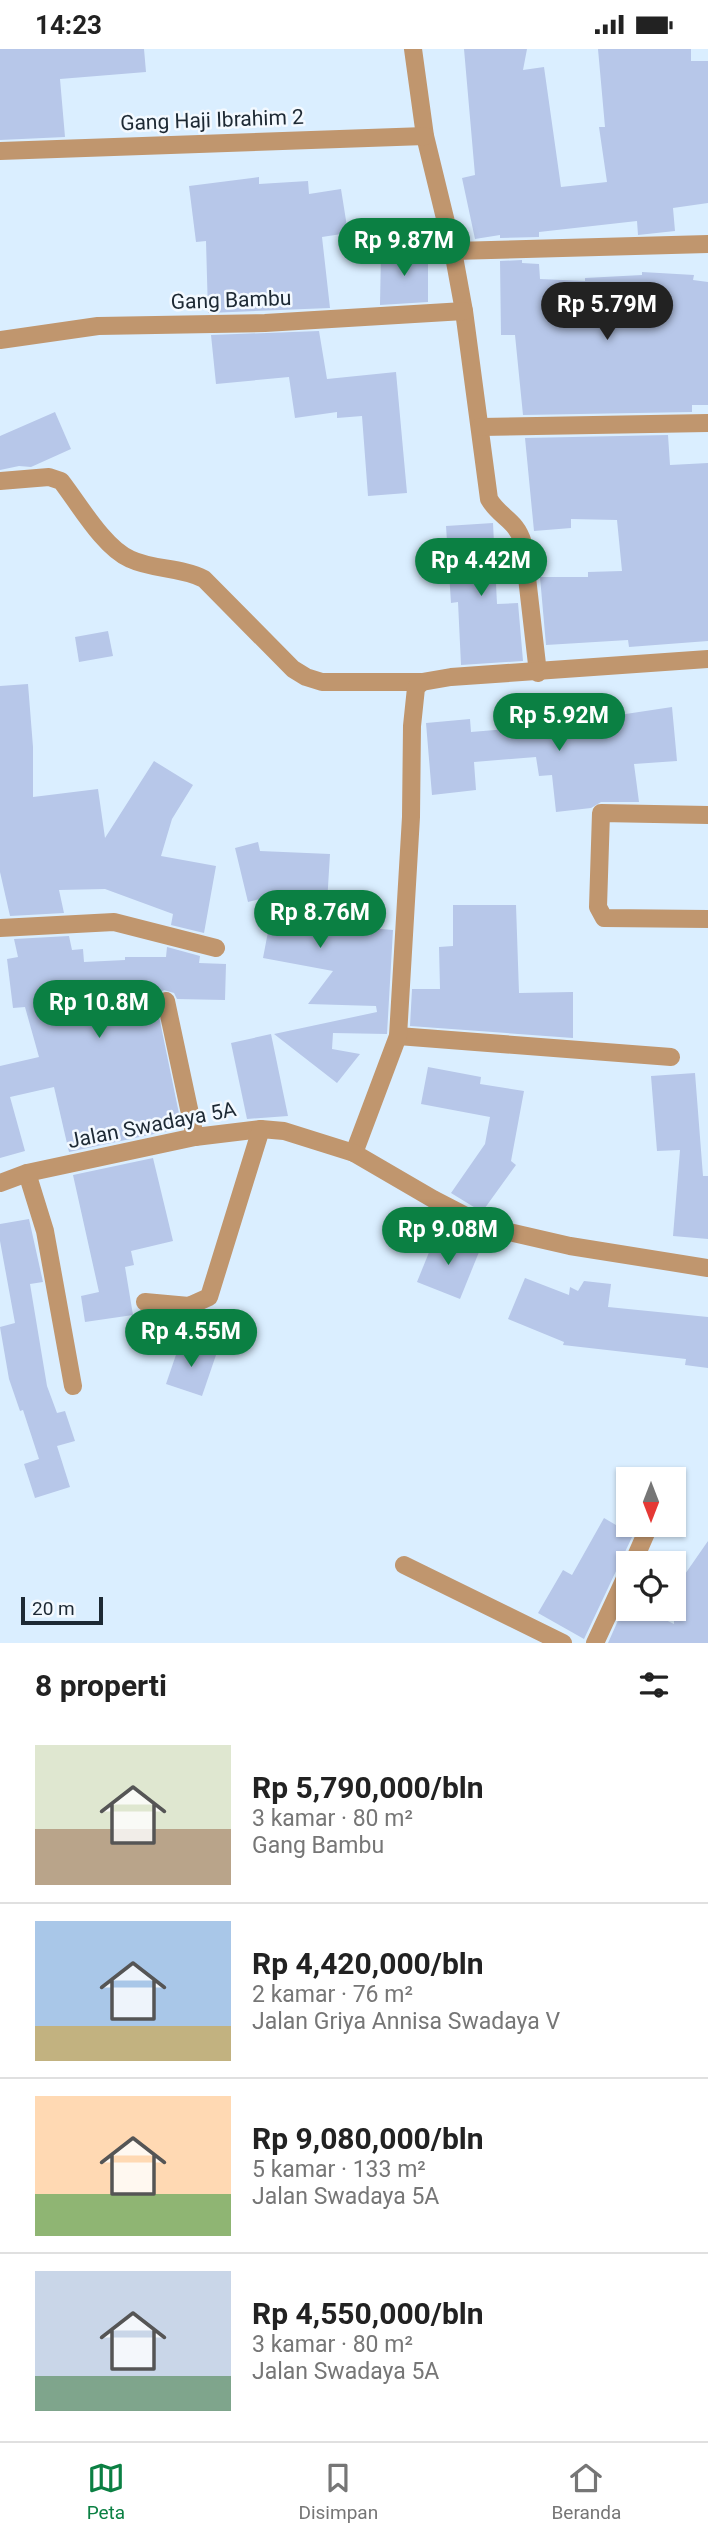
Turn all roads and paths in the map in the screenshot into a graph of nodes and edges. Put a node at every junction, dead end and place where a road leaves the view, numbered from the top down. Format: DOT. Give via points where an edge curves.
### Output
graph roads {
  1 [pos="413,49"];
  2 [pos="425,136"];
  3 [pos="0,151"];
  4 [pos="708,244"];
  5 [pos="453,251"];
  6 [pos="464,311"];
  7 [pos="0,340"];
  8 [pos="708,423"];
  9 [pos="480,427"];
  10 [pos="0,481"];
  11 [pos="708,659"];
  12 [pos="538,673"];
  13 [pos="422,683"];
  14 [pos="708,815"];
  15 [pos="708,919"];
  16 [pos="0,928"];
  17 [pos="216,948"];
  18 [pos="166,1001"];
  19 [pos="398,1036"];
  20 [pos="671,1056"];
  21 [pos="261,1129"];
  22 [pos="195,1137"];
  23 [pos="354,1153"];
  24 [pos="27,1173"];
  25 [pos="0,1182"];
  26 [pos="708,1268"];
  27 [pos="145,1302"];
  28 [pos="74,1385"];
  29 [pos="404,1565"];
  30 [pos="616,1598"];
  31 [pos="563,1643"];
  32 [pos="595,1643"];
  1 -- 2 [label="street"];
  2 -- 3 [label="street, Gang Haji Ibrahim 2"];
  2 -- 5 [label="street"];
  4 -- 5 [label="street"];
  5 -- 6 [label="street"];
  6 -- 7 [label="street, Gang Bambu" via="265,323 98,326"];
  6 -- 9 [label="street"];
  8 -- 9 [label="street"];
  9 -- 12 [label="street" via="489,499 520,530"];
  10 -- 13 [label="street" via="50,477 61,481 112,547 130,559 204,579 306,677 322,682"];
  11 -- 12 [label="street"];
  12 -- 13 [label="street"];
  13 -- 19 [label="street" via="416,688 412,726"];
  14 -- 15 [label="street" via="601,813 598,907 604,918"];
  16 -- 17 [label="street" via="114,922"];
  18 -- 22 [label="street"];
  19 -- 20 [label="street"];
  19 -- 23 [label="street"];
  21 -- 22 [label="street, Jalan Swadaya 5A"];
  21 -- 23 [label="street, Jalan Swadaya 5A" via="284,1131"];
  21 -- 27 [label="street" via="209,1297 189,1307"];
  22 -- 24 [label="street, Jalan Swadaya 5A"];
  23 -- 26 [label="street, Jalan Swadaya 5A" via="487,1227 570,1246"];
  24 -- 25 [label="street, Jalan Swadaya 5A"];
  24 -- 28 [label="street" via="45,1231"];
  29 -- 31 [label="street"];
  30 -- 32 [label="street"];
}
